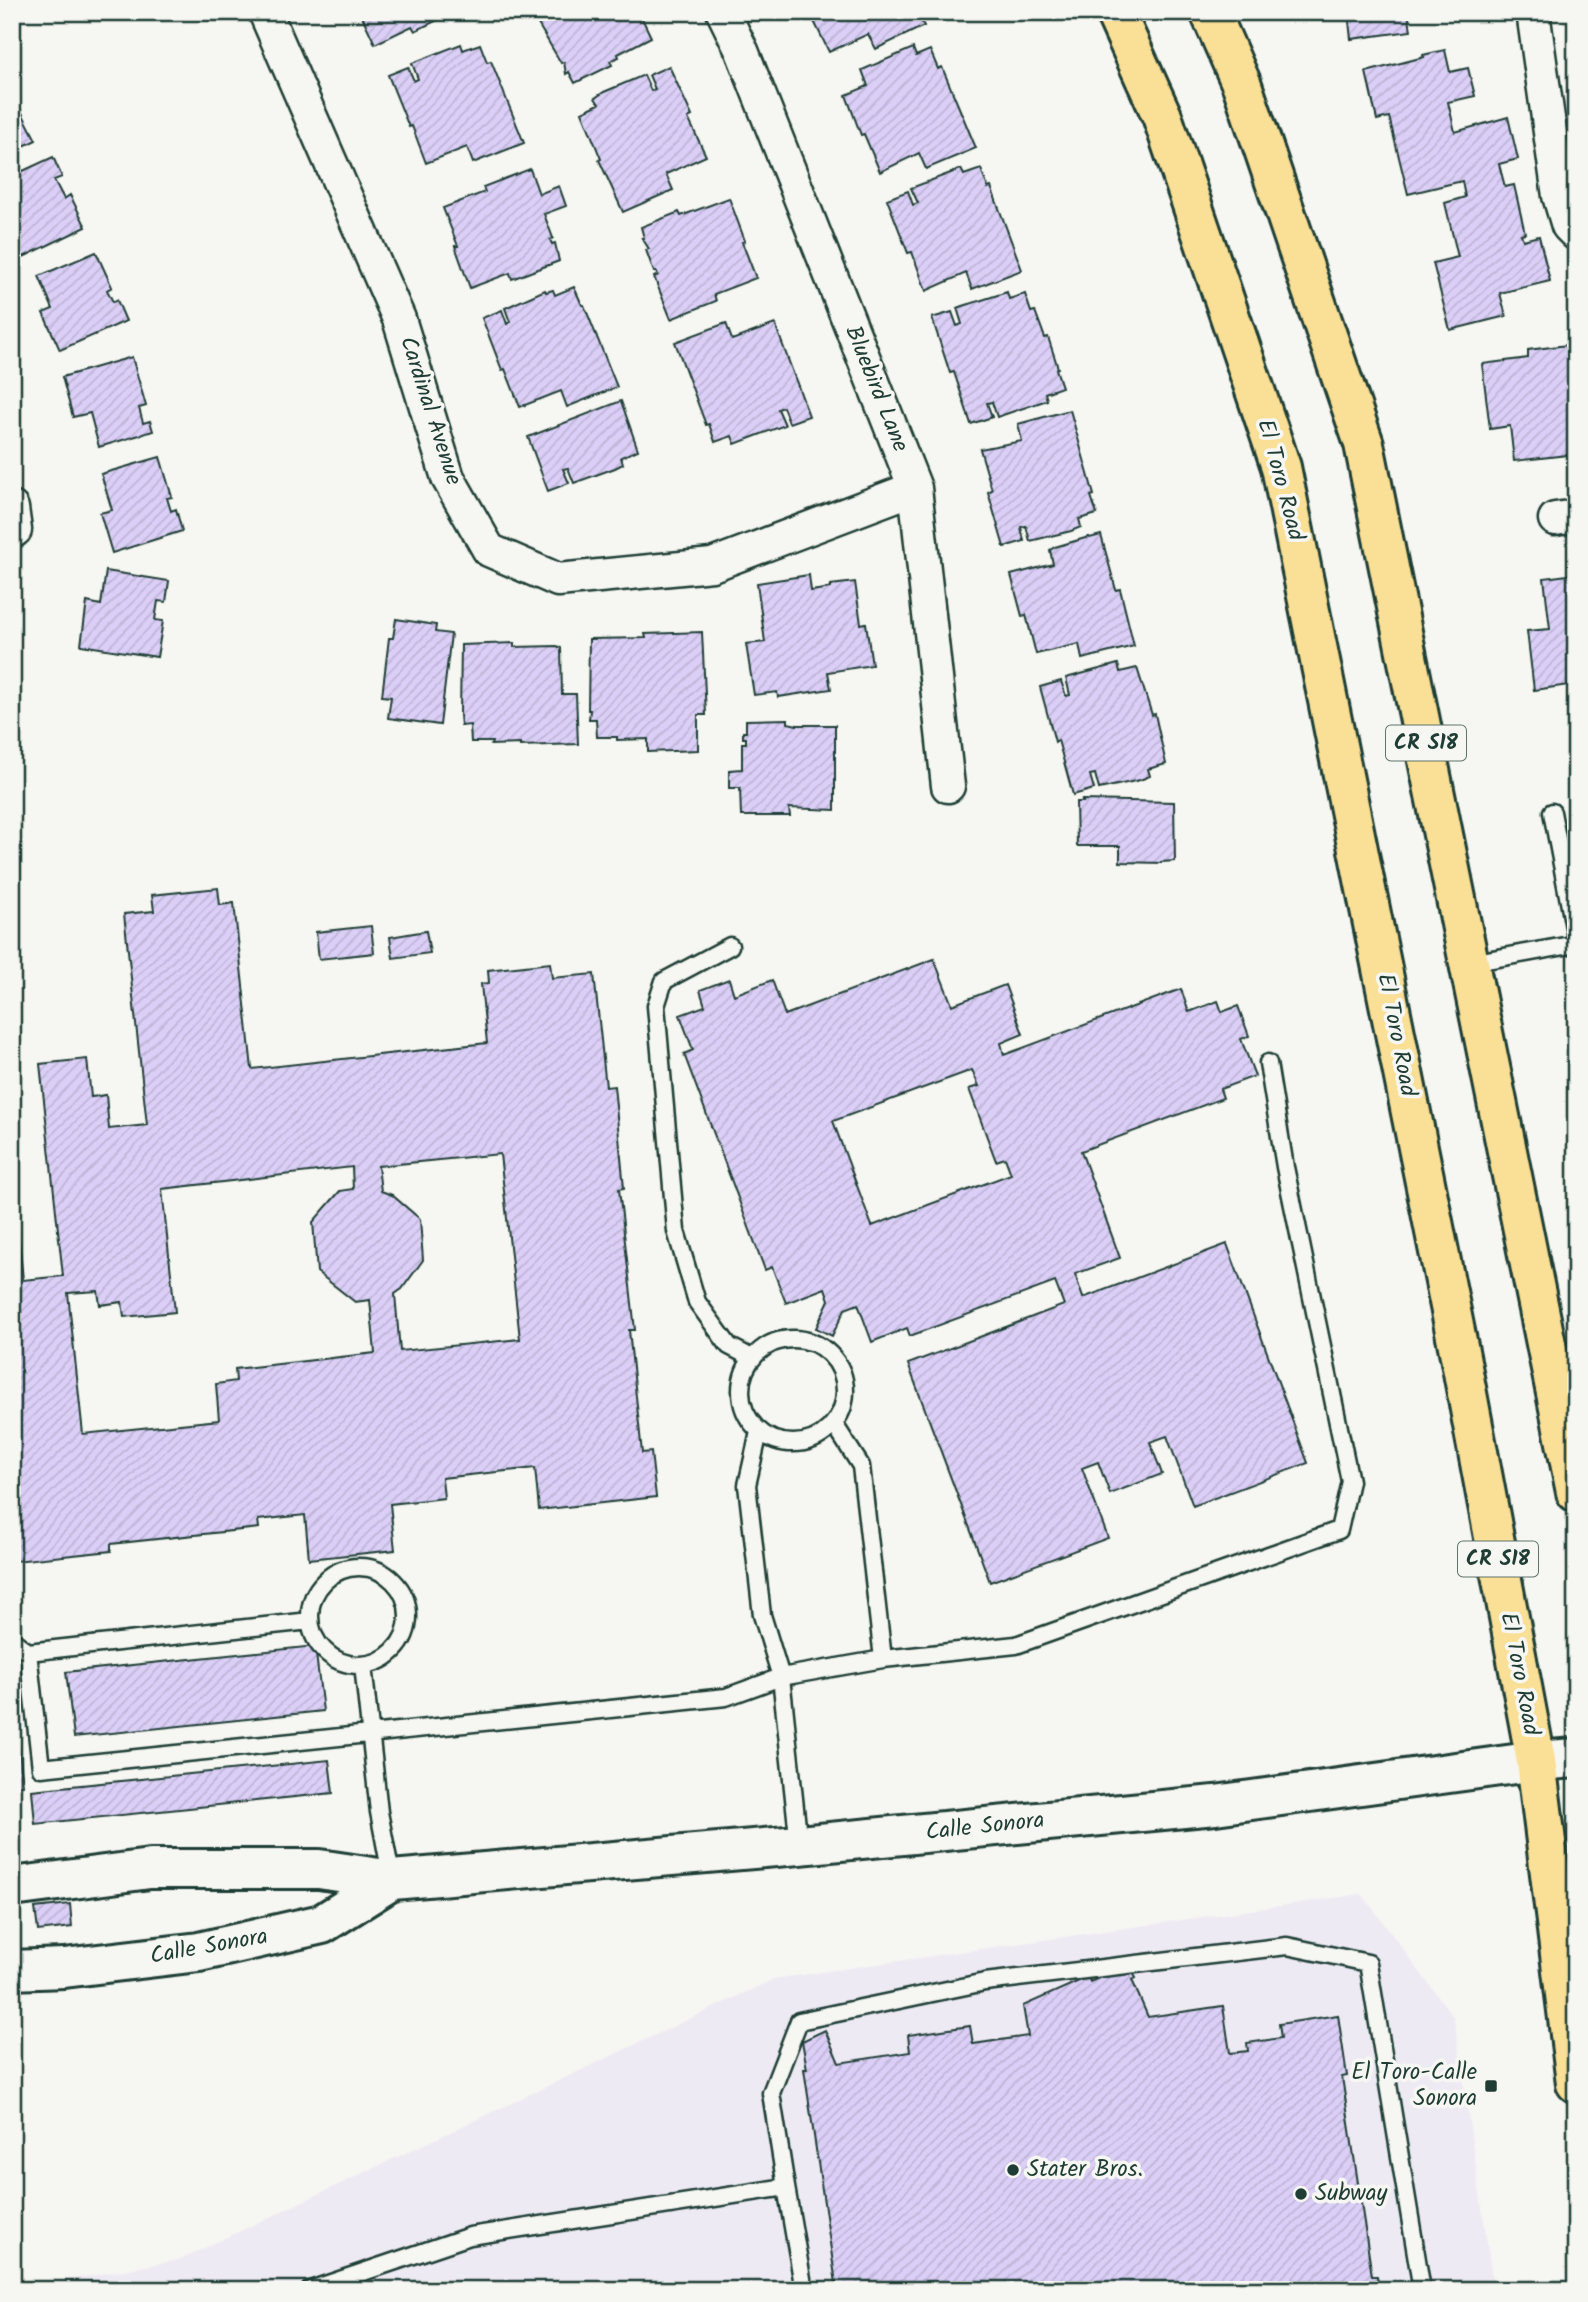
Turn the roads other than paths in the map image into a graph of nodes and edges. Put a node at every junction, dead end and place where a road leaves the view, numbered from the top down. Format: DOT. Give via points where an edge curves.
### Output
graph roads {
  1 [pos="265,12"];
  2 [pos="723,12"];
  3 [pos="1115,12"];
  4 [pos="1210,12"];
  5 [pos="1533,12"];
  6 [pos="1576,234"];
  7 [pos="915,488"];
  8 [pos="948,786"];
  9 [pos="1552,812"];
  10 [pos="1574,920"];
  11 [pos="1576,938"];
  12 [pos="1576,944"];
  13 [pos="730,946"];
  14 [pos="1470,963"];
  15 [pos="1268,1063"];
  16 [pos="751,1357"];
  17 [pos="834,1424"];
  18 [pos="759,1432"];
  19 [pos="1576,1492"];
  20 [pos="310,1621"];
  21 [pos="12,1640"];
  22 [pos="28,1652"];
  23 [pos="883,1659"];
  24 [pos="363,1665"];
  25 [pos="781,1676"];
  26 [pos="370,1733"];
  27 [pos="1576,1758"];
  28 [pos="1535,1761"];
  29 [pos="799,1845"];
  30 [pos="393,1880"];
  31 [pos="12,1887"];
  32 [pos="19,1962"];
  33 [pos="1576,2083"];
  34 [pos="786,2187"];
  35 [pos="310,2290"];
  36 [pos="804,2290"];
  37 [pos="1422,2290"];
  1 -- 7 [label="street, Cardinal Avenue" via="399,318 448,478 489,550 558,580 712,565"];
  2 -- 7 [label="street, Bluebird Lane"];
  3 -- 28 [label="main road, El Toro Road / CR S18" via="1162,117 1281,467 1457,1343"];
  4 -- 14 [label="main road, CR S18" via="1242,85 1364,444"];
  5 -- 6 [label="street" via="1559,195 1568,226"];
  7 -- 8 [label="street, Bluebird Lane"];
  9 -- 10 [label="lane"];
  10 -- 11 [label="lane"];
  12 -- 14 [label="lane"];
  13 -- 16 [label="lane" via="664,981 656,1006 676,1231 697,1301 729,1346"];
  14 -- 19 [label="main road, CR S18"];
  15 -- 23 [label="lane" via="1350,1481 1339,1530 1016,1645"];
  16 -- 17 [label="lane" via="767,1344 787,1338 808,1340 826,1350 839,1366 845,1385 843,1406"];
  16 -- 18 [label="lane" via="742,1376 740,1396 746,1416"];
  17 -- 18 [label="lane" via="818,1437 798,1444"];
  17 -- 23 [label="lane" via="861,1466"];
  18 -- 25 [label="lane" via="747,1485 762,1615"];
  20 -- 22 [label="lane"];
  20 -- 24 [label="lane" via="315,1639 327,1654"];
  20 -- 24 [label="lane" via="311,1601 321,1584 336,1572 354,1566 373,1568 390,1577 402,1592 408,1611 406,1630 397,1647 382,1660"];
  21 -- 22 [label="lane"];
  22 -- 26 [label="lane" via="41,1768"];
  23 -- 25 [label="lane"];
  24 -- 26 [label="lane"];
  25 -- 26 [label="lane" via="726,1697"];
  25 -- 29 [label="lane"];
  26 -- 30 [label="lane"];
  27 -- 28 [label="street, Calle Sonora"];
  28 -- 29 [label="street, Calle Sonora" via="1215,1805"];
  28 -- 33 [label="main road, El Toro Road / CR S18"];
  29 -- 30 [label="street, Calle Sonora"];
  30 -- 31 [label="street, Calle Sonora" via="320,1869 150,1869"];
  30 -- 32 [label="street, Calle Sonora" via="322,1924 199,1952 64,1968"];
  34 -- 35 [label="lane" via="470,2236"];
  34 -- 36 [label="lane"];
  34 -- 37 [label="lane" via="771,2093 799,2021 985,1982 1287,1945 1368,1964"];
}
